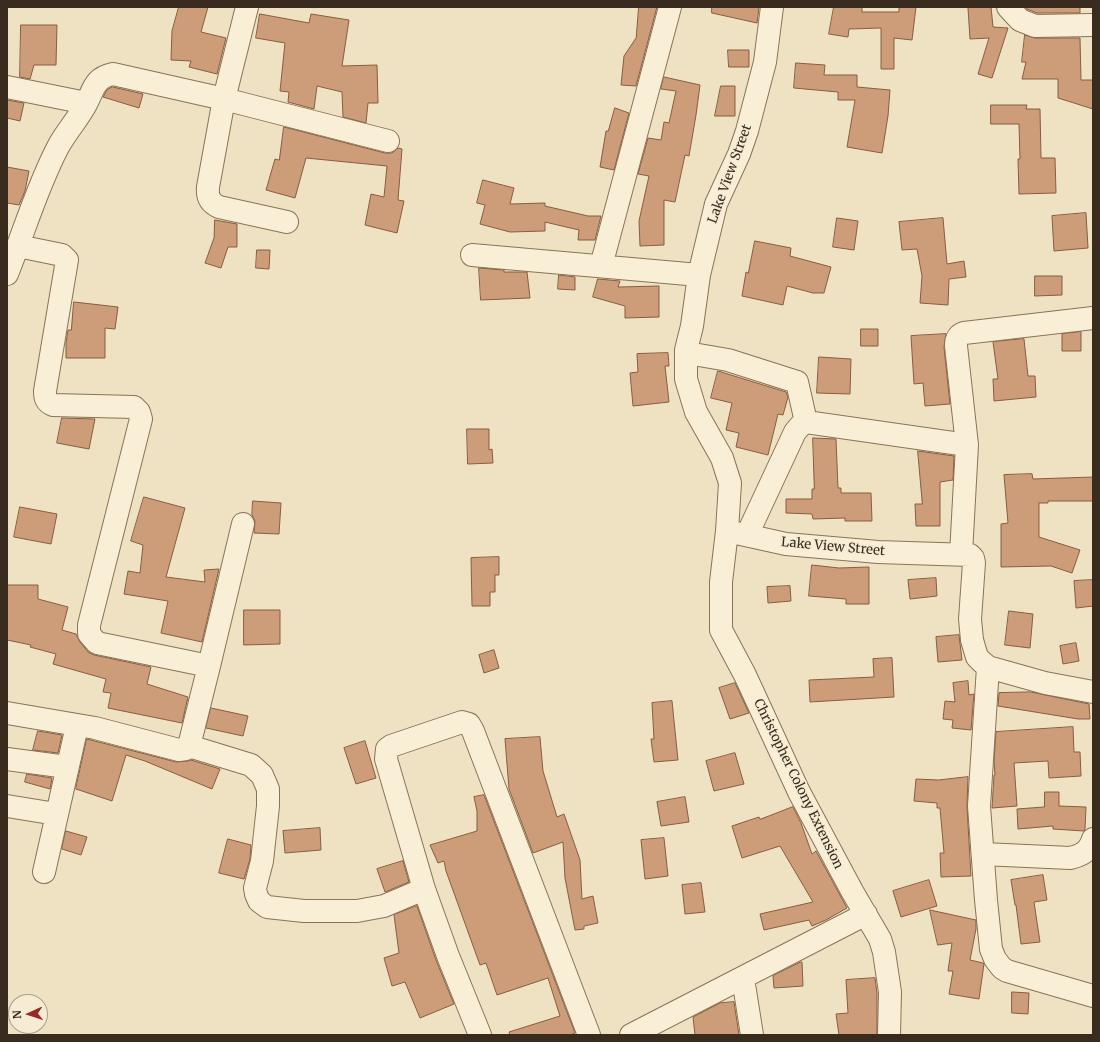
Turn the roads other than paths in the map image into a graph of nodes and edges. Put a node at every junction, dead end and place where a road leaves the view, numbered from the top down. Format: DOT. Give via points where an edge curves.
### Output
graph roads {
  1 [pos="247,7"];
  2 [pos="670,7"];
  3 [pos="772,7"];
  4 [pos="1008,7"];
  5 [pos="1093,25"];
  6 [pos="7,87"];
  7 [pos="224,99"];
  8 [pos="86,103"];
  9 [pos="388,140"];
  10 [pos="287,222"];
  11 [pos="18,246"];
  12 [pos="472,255"];
  13 [pos="601,266"];
  14 [pos="7,274"];
  15 [pos="699,275"];
  16 [pos="1093,318"];
  17 [pos="687,353"];
  18 [pos="806,422"];
  19 [pos="967,445"];
  20 [pos="242,524"];
  21 [pos="737,533"];
  22 [pos="961,554"];
  23 [pos="209,666"];
  24 [pos="988,667"];
  25 [pos="1093,692"];
  26 [pos="7,713"];
  27 [pos="77,726"];
  28 [pos="189,746"];
  29 [pos="7,759"];
  30 [pos="67,767"];
  31 [pos="7,806"];
  32 [pos="56,814"];
  33 [pos="1093,839"];
  34 [pos="983,854"];
  35 [pos="44,872"];
  36 [pos="424,889"];
  37 [pos="866,914"];
  38 [pos="743,978"];
  39 [pos="1093,996"];
  40 [pos="480,1035"];
  41 [pos="589,1035"];
  42 [pos="631,1035"];
  43 [pos="752,1035"];
  44 [pos="889,1035"];
  1 -- 7 [label="street"];
  2 -- 13 [label="street"];
  3 -- 15 [label="street, Lake View Street" via="765,62 747,131 716,204"];
  4 -- 5 [label="street" via="1020,20 1035,26"];
  6 -- 8 [label="street"];
  7 -- 8 [label="street" via="113,74 98,81"];
  7 -- 9 [label="street"];
  7 -- 10 [label="street" via="208,187 209,198 219,207"];
  8 -- 11 [label="street" via="58,146 41,183"];
  11 -- 14 [label="street"];
  11 -- 23 [label="street" via="62,254 67,260 44,391 47,401 53,406 134,407 142,419 89,625 89,634 97,643"];
  12 -- 13 [label="street"];
  13 -- 15 [label="street"];
  15 -- 17 [label="street, Lake View Street"];
  16 -- 19 [label="street" via="964,332 959,335 956,346"];
  17 -- 18 [label="street" via="728,360 797,382"];
  17 -- 21 [label="street, Lake View Street" via="686,379 696,412 722,458 730,483"];
  18 -- 19 [label="street"];
  18 -- 21 [label="street" via="795,432"];
  19 -- 22 [label="street"];
  20 -- 23 [label="street"];
  21 -- 22 [label="street, Lake View Street" via="786,544 878,552"];
  21 -- 37 [label="street, Christopher Colony Extension" via="721,582 721,630 745,674 799,792"];
  22 -- 24 [label="street" via="973,558 970,618 972,640 977,656"];
  23 -- 28 [label="street"];
  24 -- 25 [label="street"];
  24 -- 34 [label="street" via="979,806"];
  26 -- 27 [label="street"];
  27 -- 28 [label="street" via="95,728 178,750"];
  27 -- 30 [label="street"];
  28 -- 36 [label="street" via="251,765 262,775 268,789 268,806 262,861 255,888 259,901 267,907 304,911 357,911 384,906"];
  29 -- 30 [label="street"];
  30 -- 32 [label="street"];
  31 -- 32 [label="street"];
  32 -- 35 [label="street"];
  33 -- 34 [label="street" via="1090,847 1082,855 1070,858"];
  34 -- 39 [label="street" via="991,949 1002,968 1014,974"];
  36 -- 40 [label="street"];
  36 -- 41 [label="street" via="386,752 391,746 466,722 473,731"];
  37 -- 38 [label="street"];
  37 -- 44 [label="street, Christopher Colony Extension" via="884,952 890,992"];
  38 -- 42 [label="street"];
  38 -- 43 [label="street"];
}
